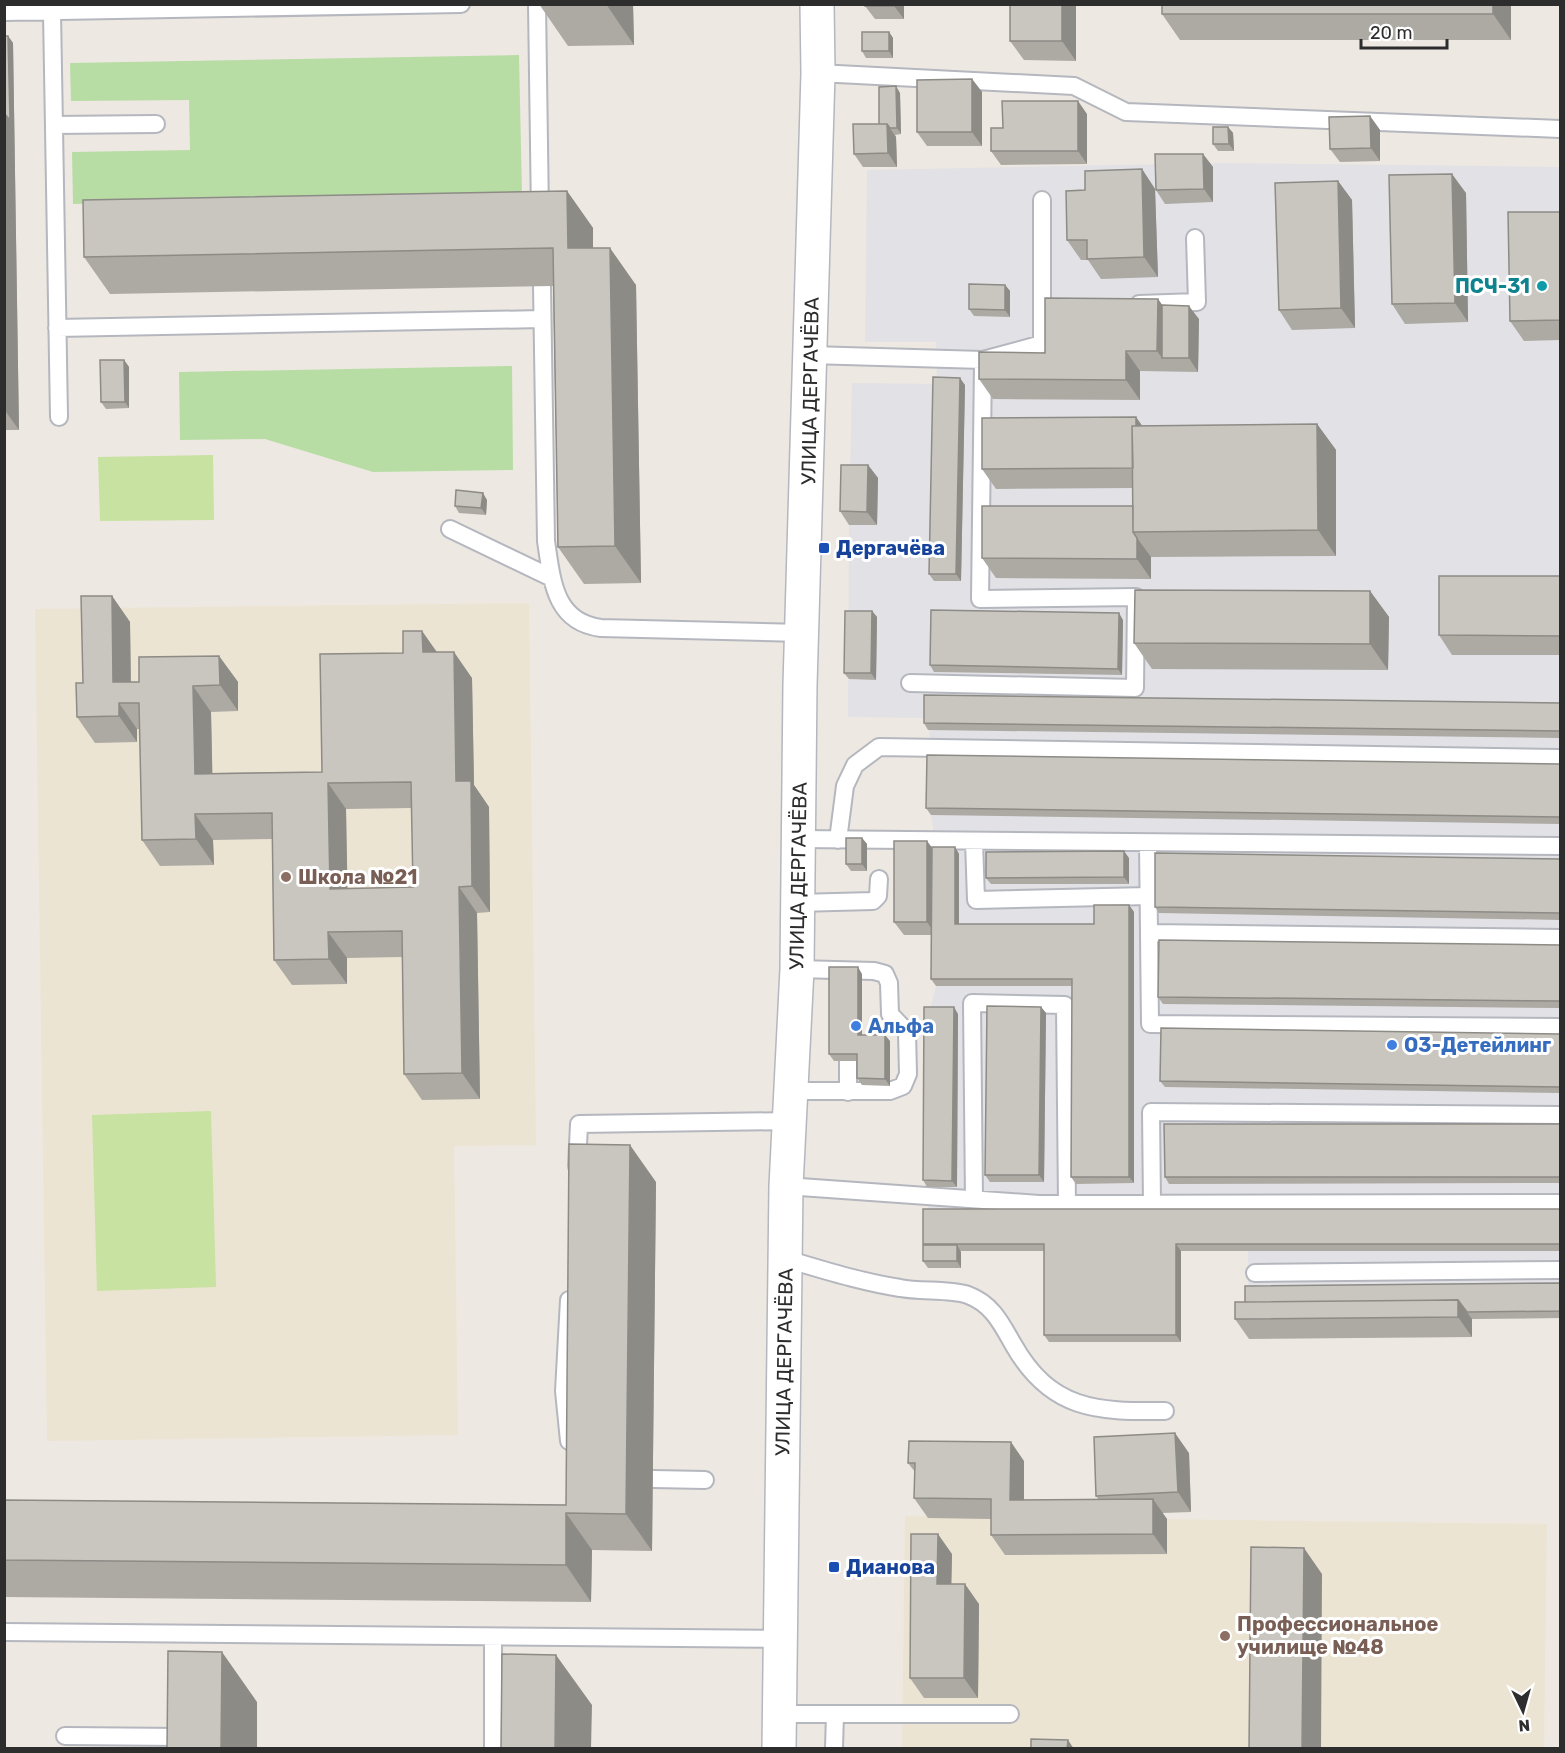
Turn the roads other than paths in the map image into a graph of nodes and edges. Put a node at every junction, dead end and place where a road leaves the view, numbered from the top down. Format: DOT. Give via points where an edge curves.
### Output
graph roads {
  1 [pos="461,4"];
  2 [pos="537,4"];
  3 [pos="817,4"];
  4 [pos="4,12"];
  5 [pos="52,12"];
  6 [pos="818,73"];
  7 [pos="156,124"];
  8 [pos="54,125"];
  9 [pos="1560,129"];
  10 [pos="1042,200"];
  11 [pos="540,230"];
  12 [pos="1195,238"];
  13 [pos="542,286"];
  14 [pos="1125,304"];
  15 [pos="542,319"];
  16 [pos="57,328"];
  17 [pos="810,356"];
  18 [pos="983,360"];
  19 [pos="59,417"];
  20 [pos="982,426"];
  21 [pos="1004,426"];
  22 [pos="980,511"];
  23 [pos="1002,511"];
  24 [pos="450,529"];
  25 [pos="552,578"];
  26 [pos="802,633"];
  27 [pos="910,683"];
  28 [pos="1560,758"];
  29 [pos="799,839"];
  30 [pos="838,840"];
  31 [pos="974,841"];
  32 [pos="1148,843"];
  33 [pos="1560,846"];
  34 [pos="879,879"];
  35 [pos="1149,896"];
  36 [pos="797,903"];
  37 [pos="1149,933"];
  38 [pos="1560,938"];
  39 [pos="797,969"];
  40 [pos="1560,1027"];
  41 [pos="848,1061"];
  42 [pos="848,1092"];
  43 [pos="789,1106"];
  44 [pos="1560,1115"];
  45 [pos="576,1182"];
  46 [pos="786,1186"];
  47 [pos="975,1199"];
  48 [pos="1152,1203"];
  49 [pos="1560,1203"];
  50 [pos="1067,1204"];
  51 [pos="786,1259"];
  52 [pos="1560,1270"];
  53 [pos="1255,1273"];
  54 [pos="570,1287"];
  55 [pos="1165,1411"];
  56 [pos="571,1456"];
  57 [pos="653,1479"];
  58 [pos="705,1480"];
  59 [pos="4,1632"];
  60 [pos="493,1637"];
  61 [pos="781,1639"];
  62 [pos="780,1714"];
  63 [pos="835,1714"];
  64 [pos="1010,1714"];
  65 [pos="65,1736"];
  66 [pos="182,1737"];
  67 [pos="493,1749"];
  68 [pos="779,1749"];
  69 [pos="834,1749"];
  1 -- 5 [label="lane"];
  2 -- 11 [label="lane"];
  3 -- 6 [label="street, УЛИЦА ДЕРГАЧЁВА"];
  4 -- 5 [label="lane"];
  5 -- 8 [label="lane"];
  6 -- 9 [label="lane" via="1074,86 1126,112"];
  6 -- 17 [label="street, УЛИЦА ДЕРГАЧЁВА"];
  7 -- 8 [label="lane"];
  8 -- 16 [label="lane"];
  10 -- 18 [label="lane" via="1048,306 1042,344"];
  12 -- 14 [label="lane" via="1197,302"];
  13 -- 15 [label="lane"];
  15 -- 16 [label="lane"];
  15 -- 25 [label="lane" via="546,541"];
  16 -- 19 [label="lane"];
  17 -- 18 [label="lane"];
  17 -- 26 [label="street, УЛИЦА ДЕРГАЧЁВА"];
  18 -- 20 [label="lane"];
  20 -- 21 [label="lane"];
  20 -- 22 [label="lane"];
  22 -- 23 [label="lane"];
  22 -- 27 [label="lane" via="980,599 1136,597 1135,688"];
  24 -- 25 [label="lane"];
  25 -- 26 [label="lane" via="570,617 584,626"];
  26 -- 29 [label="street, УЛИЦА ДЕРГАЧЁВА"];
  28 -- 30 [label="lane" via="879,747 855,765 845,786"];
  29 -- 30 [label="lane"];
  29 -- 36 [label="street, УЛИЦА ДЕРГАЧЁВА"];
  30 -- 31 [label="lane"];
  31 -- 32 [label="lane"];
  31 -- 35 [label="lane" via="976,900"];
  32 -- 33 [label="lane"];
  32 -- 35 [label="lane"];
  34 -- 36 [label="lane" via="878,896 873,901"];
  35 -- 37 [label="lane"];
  36 -- 39 [label="street, УЛИЦА ДЕРГАЧЁВА"];
  37 -- 38 [label="lane"];
  37 -- 40 [label="lane" via="1150,1024"];
  39 -- 42 [label="lane" via="880,971 888,978 890,1014 905,1028 908,1037 907,1081 897,1090"];
  39 -- 43 [label="street, УЛИЦА ДЕРГАЧЁВА"];
  41 -- 42 [label="lane"];
  42 -- 43 [label="lane"];
  43 -- 45 [label="lane" via="579,1124"];
  43 -- 46 [label="street, УЛИЦА ДЕРГАЧЁВА"];
  44 -- 48 [label="lane" via="1151,1112"];
  46 -- 47 [label="lane"];
  46 -- 51 [label="street, УЛИЦА ДЕРГАЧЁВА"];
  47 -- 50 [label="lane"];
  47 -- 50 [label="lane" via="972,1003 1065,1005"];
  48 -- 49 [label="lane"];
  48 -- 50 [label="lane"];
  51 -- 55 [label="lane" via="876,1284 966,1294 988,1305 1038,1377 1061,1398 1121,1412"];
  51 -- 61 [label="street, УЛИЦА ДЕРГАЧЁВА"];
  52 -- 53 [label="lane"];
  54 -- 56 [label="lane" via="564,1391"];
  57 -- 58 [label="lane"];
  59 -- 60 [label="lane" via="183,1640"];
  60 -- 61 [label="lane"];
  60 -- 67 [label="lane"];
  61 -- 62 [label="street, УЛИЦА ДЕРГАЧЁВА"];
  62 -- 63 [label="lane"];
  62 -- 68 [label="street, УЛИЦА ДЕРГАЧЁВА"];
  63 -- 64 [label="lane"];
  63 -- 69 [label="lane"];
  65 -- 66 [label="lane"];
}
